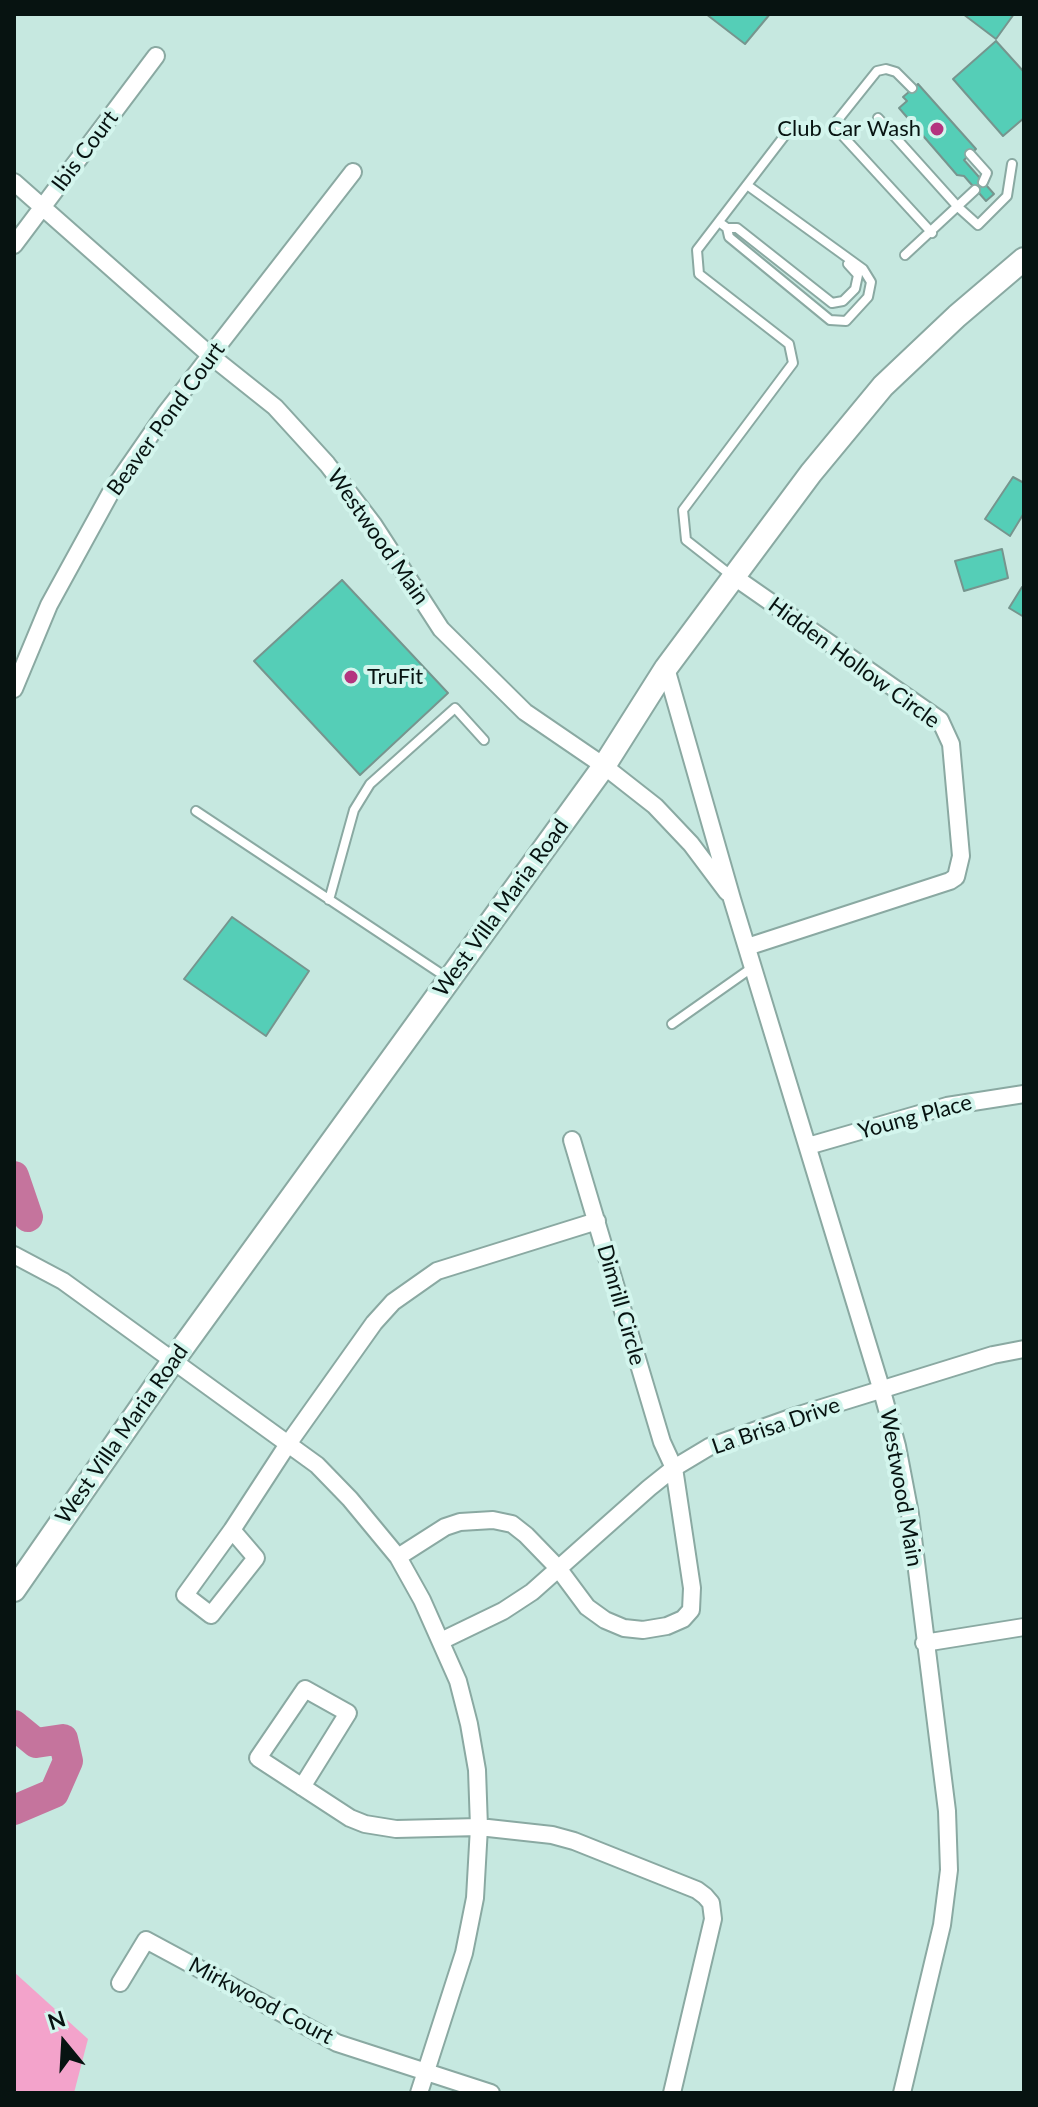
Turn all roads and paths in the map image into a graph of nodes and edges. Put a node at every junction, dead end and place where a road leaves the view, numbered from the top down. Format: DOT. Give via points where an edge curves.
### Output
graph roads {
  1 [pos="156,56"];
  2 [pos="912,88"];
  3 [pos="878,118"];
  4 [pos="792,126"];
  5 [pos="970,154"];
  6 [pos="1012,164"];
  7 [pos="353,172"];
  8 [pos="14,182"];
  9 [pos="983,182"];
  10 [pos="747,185"];
  11 [pos="975,190"];
  12 [pos="958,207"];
  13 [pos="43,208"];
  14 [pos="723,225"];
  15 [pos="932,233"];
  16 [pos="819,239"];
  17 [pos="14,245"];
  18 [pos="905,255"];
  19 [pos="1021,268"];
  20 [pos="211,356"];
  21 [pos="733,576"];
  22 [pos="666,668"];
  23 [pos="14,689"];
  24 [pos="484,740"];
  25 [pos="604,766"];
  26 [pos="196,811"];
  27 [pos="732,899"];
  28 [pos="329,900"];
  29 [pos="747,947"];
  30 [pos="753,967"];
  31 [pos="449,979"];
  32 [pos="672,1024"];
  33 [pos="1024,1094"];
  34 [pos="572,1140"];
  35 [pos="808,1146"];
  36 [pos="597,1221"];
  37 [pos="14,1255"];
  38 [pos="1024,1349"];
  39 [pos="173,1361"];
  40 [pos="882,1391"];
  41 [pos="288,1444"];
  42 [pos="674,1468"];
  43 [pos="232,1530"];
  44 [pos="398,1557"];
  45 [pos="558,1568"];
  46 [pos="14,1590"];
  47 [pos="1024,1627"];
  48 [pos="441,1641"];
  49 [pos="924,1643"];
  50 [pos="302,1787"];
  51 [pos="479,1827"];
  52 [pos="120,1983"];
  53 [pos="427,2071"];
  54 [pos="419,2093"];
  55 [pos="491,2093"];
  56 [pos="672,2093"];
  57 [pos="902,2093"];
  1 -- 13 [label="street, Ibis Court"];
  2 -- 15 [label="lane" via="896,72 877,71 837,121 842,135"];
  3 -- 12 [label="lane"];
  4 -- 10 [label="lane"];
  5 -- 9 [label="lane" via="987,173"];
  6 -- 12 [label="lane" via="1007,196 978,225"];
  7 -- 20 [label="street, Beaver Pond Court"];
  8 -- 13 [label="street, Westwood Main"];
  10 -- 14 [label="lane"];
  10 -- 16 [label="lane"];
  11 -- 12 [label="lane"];
  12 -- 15 [label="lane"];
  13 -- 17 [label="street, Ibis Court"];
  13 -- 20 [label="street, Westwood Main"];
  14 -- 16 [label="lane" via="737,228 832,303 843,301 855,289 858,275"];
  14 -- 16 [label="lane" via="729,237 830,320 846,321 868,297 871,282 863,269"];
  14 -- 21 [label="lane" via="697,250 699,274 789,344 793,363 683,510 686,540"];
  15 -- 18 [label="lane"];
  19 -- 21 [label="main road, West Villa Maria Road" via="957,316 883,386"];
  20 -- 23 [label="street, Beaver Pond Court" via="111,492 49,605"];
  20 -- 25 [label="street, Westwood Main" via="275,407 327,464 441,629 525,712"];
  21 -- 22 [label="main road, West Villa Maria Road"];
  21 -- 29 [label="street, Hidden Hollow Circle" via="940,720 951,744 961,856 950,881"];
  22 -- 25 [label="main road, West Villa Maria Road"];
  22 -- 27 [label="street, Westwood Main"];
  24 -- 28 [label="lane" via="455,708 370,784 354,810"];
  25 -- 27 [label="street, Westwood Main" via="691,844"];
  25 -- 31 [label="main road, West Villa Maria Road"];
  26 -- 28 [label="lane"];
  27 -- 29 [label="street, Westwood Main"];
  28 -- 31 [label="lane"];
  29 -- 30 [label="street, Westwood Main"];
  30 -- 32 [label="lane"];
  30 -- 35 [label="street, Westwood Main"];
  31 -- 39 [label="main road, West Villa Maria Road"];
  33 -- 35 [label="street, Young Place" via="947,1106"];
  34 -- 36 [label="street, Dimrill Circle"];
  35 -- 40 [label="street, Westwood Main"];
  36 -- 41 [label="street" via="464,1261 415,1285 374,1323"];
  36 -- 42 [label="street, Dimrill Circle"];
  37 -- 39 [label="street" via="63,1281"];
  38 -- 40 [label="street, La Brisa Drive"];
  39 -- 41 [label="street"];
  39 -- 46 [label="main road, West Villa Maria Road"];
  40 -- 42 [label="street, La Brisa Drive" via="735,1437"];
  40 -- 49 [label="street, Westwood Main" via="910,1514"];
  41 -- 43 [label="street"];
  41 -- 44 [label="street" via="317,1465"];
  42 -- 45 [label="street, La Brisa Drive"];
  42 -- 45 [label="street, Dimrill Circle" via="692,1588 691,1610 683,1619 643,1630 624,1628 587,1607"];
  43 -- 43 [label="street" via="185,1595 211,1615 256,1558"];
  44 -- 45 [label="street" via="445,1527 493,1520 512,1524"];
  44 -- 48 [label="street"];
  45 -- 48 [label="street, La Brisa Drive" via="503,1611"];
  47 -- 49 [label="street"];
  48 -- 51 [label="street" via="469,1724"];
  49 -- 57 [label="street, Westwood Main" via="947,1811 949,1870 942,1925"];
  50 -- 50 [label="street" via="258,1758 305,1689 348,1713"];
  50 -- 51 [label="street" via="365,1824 396,1829"];
  51 -- 53 [label="street" via="475,1898 464,1953"];
  51 -- 56 [label="street" via="574,1841 697,1890 711,1903 713,1919"];
  52 -- 53 [label="street, Mirkwood Court" via="146,1940 337,2043"];
  53 -- 54 [label="street"];
  53 -- 55 [label="street"];
}
